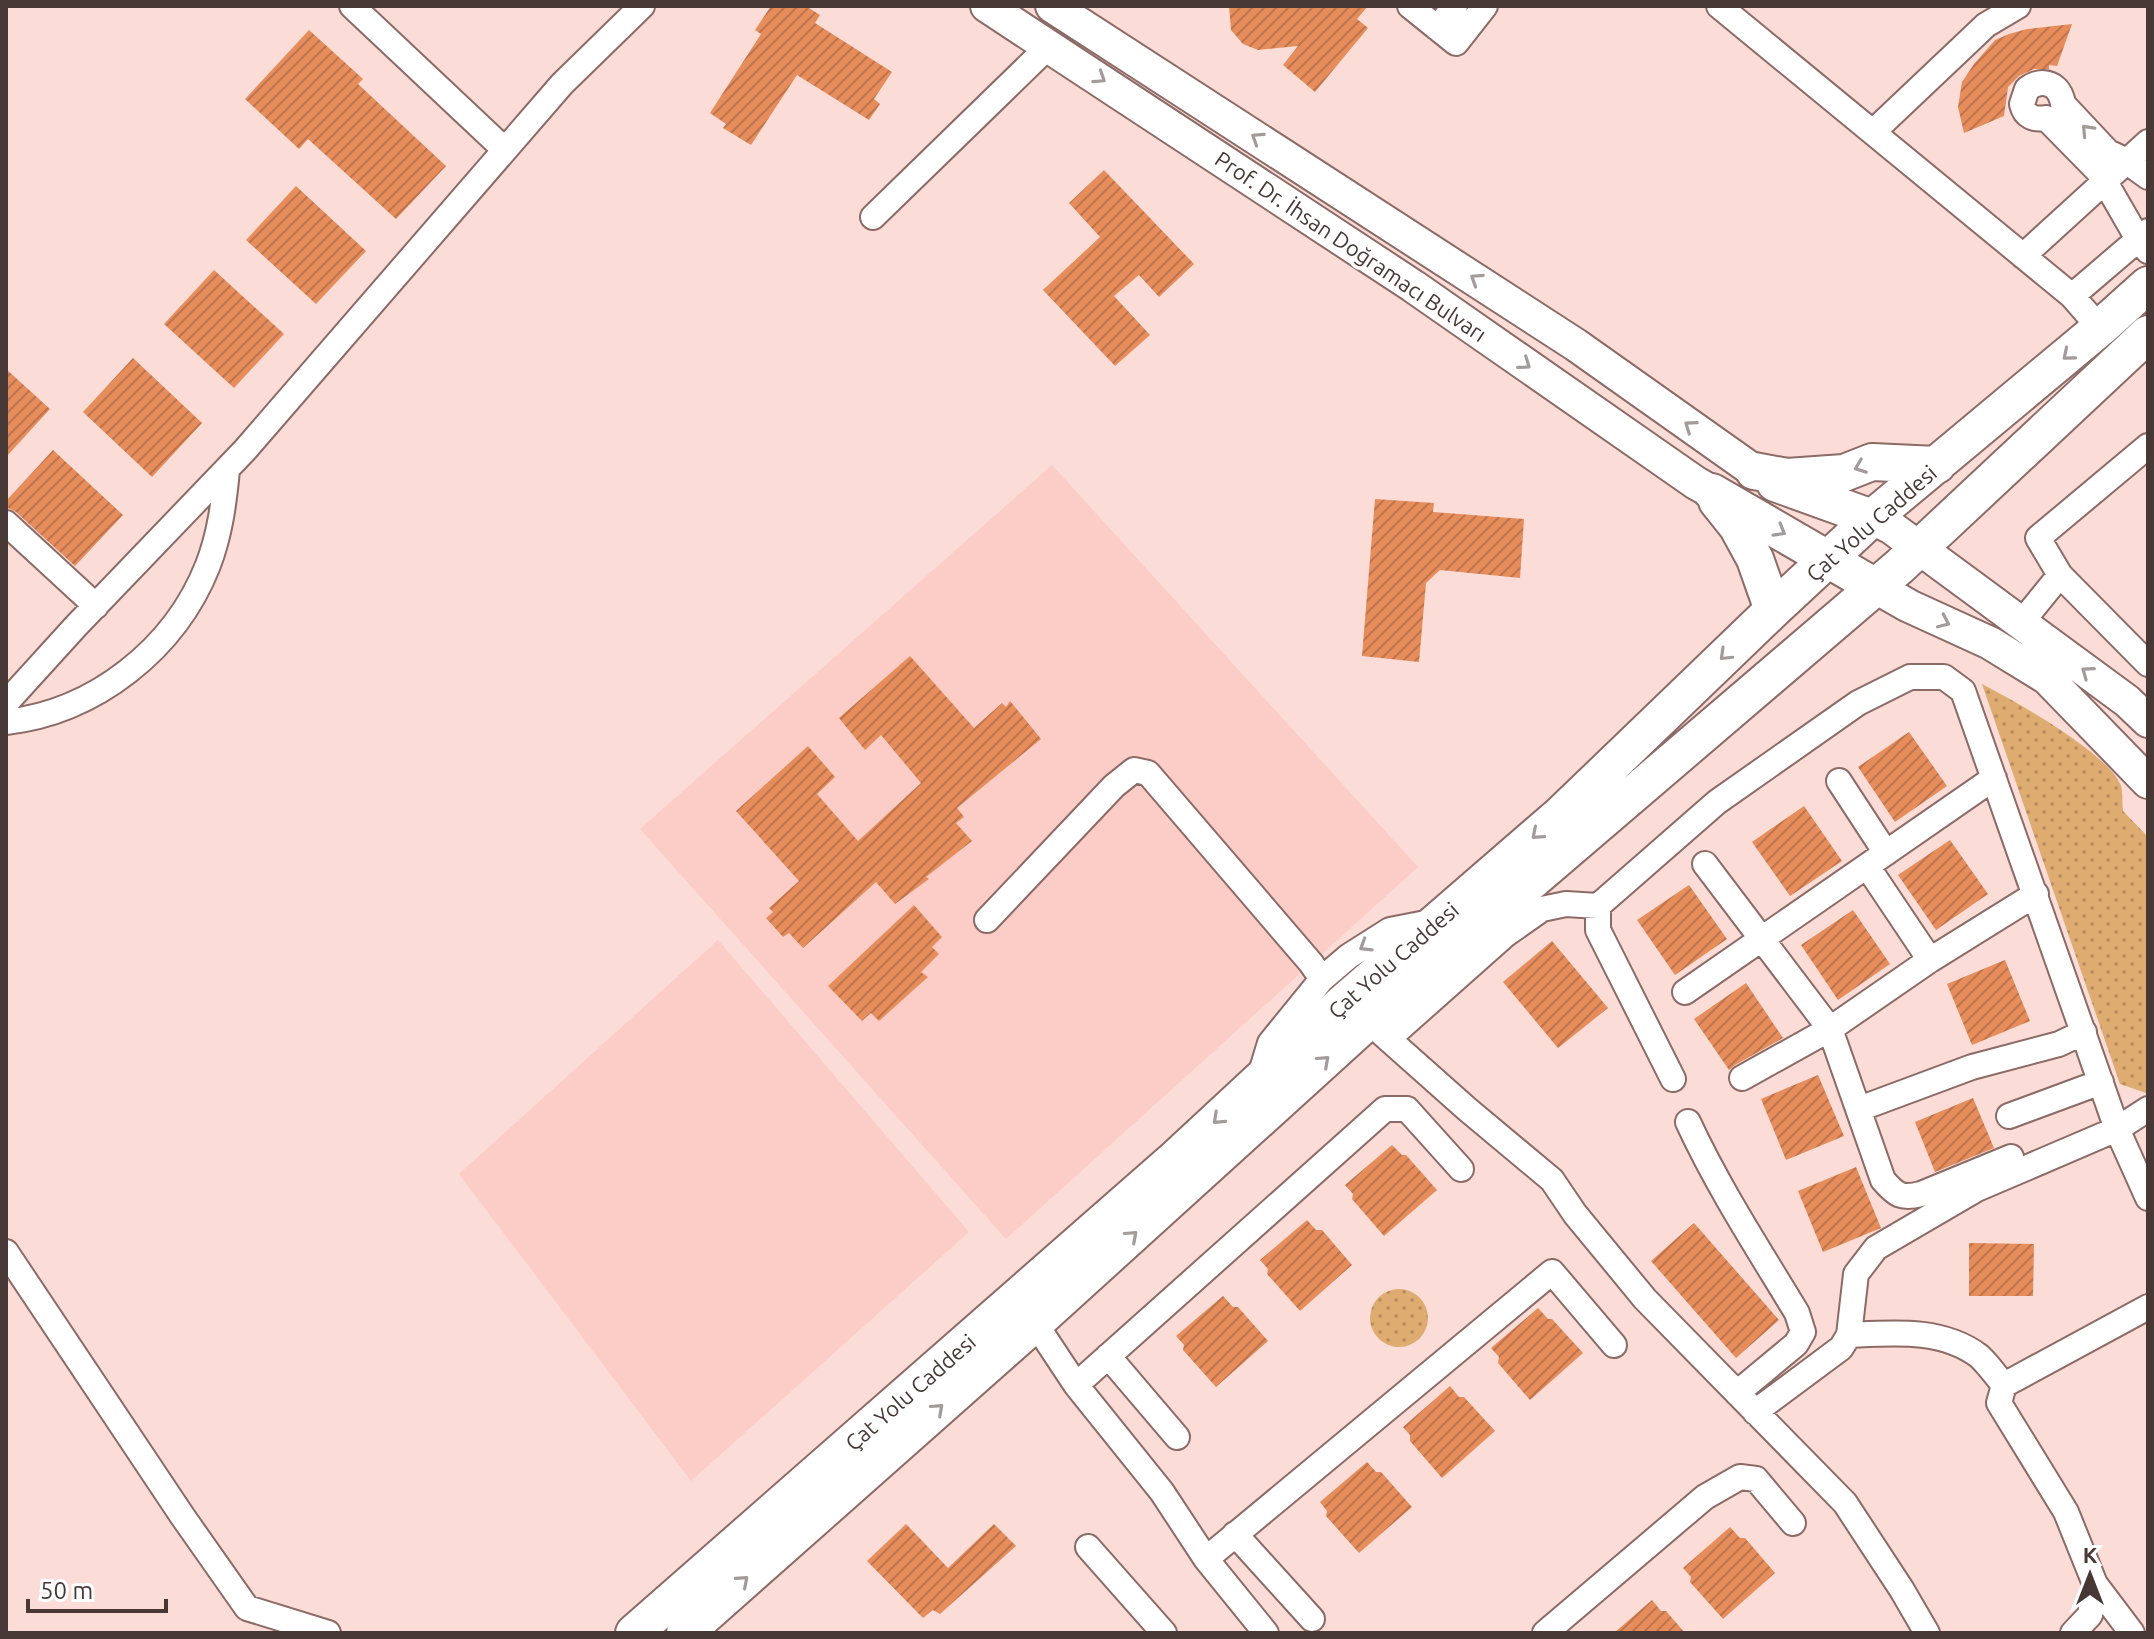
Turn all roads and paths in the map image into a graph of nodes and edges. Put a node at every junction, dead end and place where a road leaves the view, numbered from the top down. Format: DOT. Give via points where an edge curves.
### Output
graph roads {
  1 [pos="352,6"];
  2 [pos="642,6"];
  3 [pos="987,6"];
  4 [pos="1052,6"];
  5 [pos="1410,6"];
  6 [pos="1455,6"];
  7 [pos="1485,6"];
  8 [pos="1719,6"];
  9 [pos="2018,6"];
  10 [pos="1447,35"];
  11 [pos="1049,46"];
  12 [pos="1873,132"];
  13 [pos="2148,142"];
  14 [pos="505,150"];
  15 [pos="2127,162"];
  16 [pos="2148,177"];
  17 [pos="2104,180"];
  18 [pos="873,217"];
  19 [pos="2145,240"];
  20 [pos="2023,256"];
  21 [pos="2148,285"];
  22 [pos="2072,296"];
  23 [pos="2100,328"];
  24 [pos="2148,334"];
  25 [pos="2148,446"];
  26 [pos="1937,465"];
  27 [pos="227,470"];
  28 [pos="1754,471"];
  29 [pos="1712,492"];
  30 [pos="1872,518"];
  31 [pos="6,523"];
  32 [pos="1919,548"];
  33 [pos="1827,559"];
  34 [pos="2060,575"];
  35 [pos="1874,586"];
  36 [pos="96,606"];
  37 [pos="1773,610"];
  38 [pos="2021,623"];
  39 [pos="2148,664"];
  40 [pos="6,703"];
  41 [pos="2148,721"];
  42 [pos="6,722"];
  43 [pos="1994,778"];
  44 [pos="1839,781"];
  45 [pos="2148,782"];
  46 [pos="1876,859"];
  47 [pos="1705,864"];
  48 [pos="2036,894"];
  49 [pos="1598,906"];
  50 [pos="987,920"];
  51 [pos="1437,921"];
  52 [pos="1761,939"];
  53 [pos="1930,960"];
  54 [pos="1322,979"];
  55 [pos="1685,992"];
  56 [pos="1830,1029"];
  57 [pos="1378,1030"];
  58 [pos="2084,1032"];
  59 [pos="1742,1078"];
  60 [pos="1673,1079"];
  61 [pos="1258,1082"];
  62 [pos="2101,1082"];
  63 [pos="1859,1109"];
  64 [pos="2148,1109"];
  65 [pos="2009,1116"];
  66 [pos="1688,1122"];
  67 [pos="2117,1129"];
  68 [pos="2011,1157"];
  69 [pos="1461,1169"];
  70 [pos="2148,1198"];
  71 [pos="6,1252"];
  72 [pos="2148,1307"];
  73 [pos="1035,1323"];
  74 [pos="1849,1335"];
  75 [pos="1614,1345"];
  76 [pos="1108,1356"];
  77 [pos="1076,1385"];
  78 [pos="2004,1385"];
  79 [pos="1737,1393"];
  80 [pos="1755,1412"];
  81 [pos="1177,1437"];
  82 [pos="1793,1523"];
  83 [pos="1235,1534"];
  84 [pos="1088,1547"];
  85 [pos="1206,1559"];
  86 [pos="2095,1584"];
  87 [pos="1312,1619"];
  88 [pos="265,1622"];
  89 [pos="328,1633"];
  90 [pos="634,1633"];
  91 [pos="685,1633"];
  92 [pos="1164,1633"];
  93 [pos="1266,1633"];
  94 [pos="1545,1633"];
  95 [pos="1927,1633"];
  96 [pos="2073,1633"];
  97 [pos="2132,1633"];
  1 -- 14 [label="street"];
  2 -- 14 [label="street" via="562,84"];
  3 -- 11 [label="main road, Prof. Dr. İhsan Doğramacı Bulvarı"];
  28 -- 4 [label="main road, Prof. Dr. İhsan Doğramacı Bulvarı, one-way" via="1576,345"];
  5 -- 10 [label="street"];
  6 -- 10 [label="street"];
  7 -- 10 [label="street"];
  8 -- 12 [label="street"];
  9 -- 12 [label="street" via="1986,25"];
  11 -- 18 [label="street"];
  11 -- 29 [label="main road, Prof. Dr. İhsan Doğramacı Bulvarı, one-way" via="1413,286"];
  12 -- 20 [label="street"];
  13 -- 15 [label="street"];
  14 -- 27 [label="street"];
  15 -- 16 [label="street"];
  15 -- 17 [label="street"];
  15 -- 17 [label="street, one-way" via="2054,111"];
  17 -- 19 [label="street"];
  17 -- 20 [label="street"];
  19 -- 22 [label="street"];
  20 -- 22 [label="street"];
  21 -- 23 [label="highway, Çat Yolu Caddesi"];
  22 -- 23 [label="street"];
  23 -- 26 [label="highway, Çat Yolu Caddesi, one-way"];
  24 -- 32 [label="highway, Çat Yolu Caddesi"];
  25 -- 34 [label="street" via="2038,538"];
  26 -- 28 [label="highway, one-way" via="1872,462 1844,473 1787,477"];
  26 -- 30 [label="highway, Çat Yolu Caddesi"];
  27 -- 36 [label="street"];
  27 -- 42 [label="street" via="220,526 207,568 156,646 86,699 51,714"];
  28 -- 30 [label="highway" via="1768,481"];
  29 -- 33 [label="highway, one-way"];
  29 -- 37 [label="highway" via="1755,559"];
  30 -- 32 [label="main road"];
  30 -- 33 [label="highway, Çat Yolu Caddesi"];
  31 -- 36 [label="street"];
  32 -- 35 [label="highway, Çat Yolu Caddesi"];
  32 -- 38 [label="main road"];
  33 -- 35 [label="highway"];
  33 -- 37 [label="highway, Çat Yolu Caddesi"];
  34 -- 38 [label="street"];
  34 -- 39 [label="street"];
  35 -- 45 [label="main road, one-way" via="1990,643 2047,678"];
  35 -- 57 [label="highway, Çat Yolu Caddesi"];
  36 -- 40 [label="street"];
  37 -- 51 [label="highway, Çat Yolu Caddesi, one-way" via="1561,814"];
  41 -- 38 [label="main road, one-way"];
  43 -- 46 [label="street"];
  43 -- 48 [label="street"];
  43 -- 49 [label="street" via="1963,691 1944,677 1910,677 1858,703 1717,802"];
  44 -- 46 [label="street"];
  46 -- 52 [label="street"];
  46 -- 53 [label="street"];
  47 -- 52 [label="street"];
  48 -- 53 [label="street"];
  48 -- 58 [label="street"];
  49 -- 57 [label="street" via="1542,909"];
  49 -- 60 [label="street" via="1598,930"];
  50 -- 54 [label="street" via="1134,770 1148,773"];
  51 -- 54 [label="street, one-way" via="1390,930"];
  51 -- 61 [label="highway, Çat Yolu Caddesi"];
  52 -- 55 [label="street"];
  52 -- 56 [label="street"];
  53 -- 56 [label="street"];
  54 -- 61 [label="street" via="1270,1043"];
  56 -- 59 [label="street"];
  56 -- 63 [label="street"];
  73 -- 57 [label="highway, Çat Yolu Caddesi, one-way"];
  57 -- 79 [label="street" via="1552,1180 1645,1299"];
  58 -- 62 [label="street"];
  58 -- 63 [label="street"];
  61 -- 90 [label="highway, Çat Yolu Caddesi, one-way"];
  62 -- 65 [label="street"];
  62 -- 67 [label="street"];
  63 -- 68 [label="street" via="1883,1180 1908,1198"];
  64 -- 67 [label="street"];
  66 -- 79 [label="street" via="1803,1332 1796,1344"];
  67 -- 70 [label="street"];
  67 -- 74 [label="street" via="1977,1189 1876,1248 1856,1274"];
  69 -- 76 [label="street" via="1407,1109 1385,1109"];
  71 -- 88 [label="street" via="183,1517 247,1608"];
  72 -- 78 [label="street"];
  73 -- 77 [label="street"];
  91 -- 73 [label="highway, Çat Yolu Caddesi, one-way"];
  74 -- 78 [label="street" via="1902,1332 1951,1340 1980,1357"];
  74 -- 80 [label="street" via="1841,1348"];
  75 -- 83 [label="street" via="1552,1272"];
  76 -- 77 [label="street"];
  76 -- 81 [label="street"];
  77 -- 85 [label="street" via="1162,1492"];
  78 -- 86 [label="street" via="1999,1403 2066,1512"];
  79 -- 80 [label="street"];
  80 -- 95 [label="street" via="1845,1503"];
  82 -- 94 [label="street" via="1756,1479 1740,1477 1705,1497"];
  83 -- 85 [label="street"];
  83 -- 87 [label="street"];
  84 -- 92 [label="street"];
  85 -- 93 [label="street"];
  86 -- 96 [label="street" via="2090,1615"];
  86 -- 97 [label="street"];
  88 -- 89 [label="street"];
}
